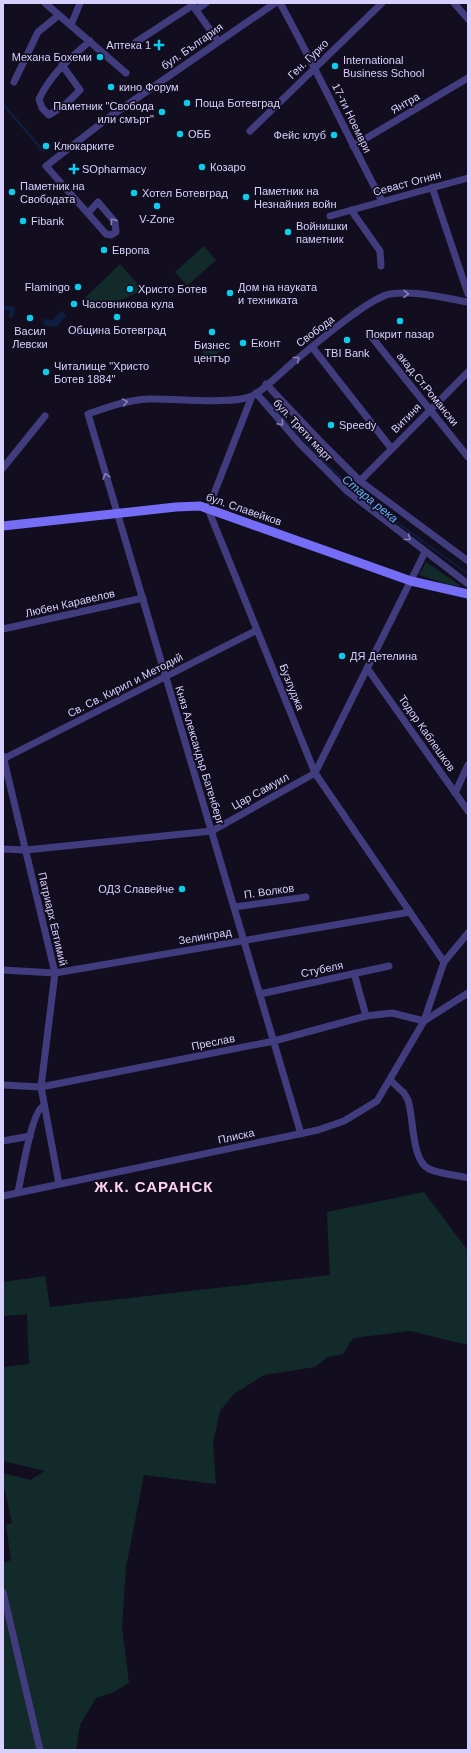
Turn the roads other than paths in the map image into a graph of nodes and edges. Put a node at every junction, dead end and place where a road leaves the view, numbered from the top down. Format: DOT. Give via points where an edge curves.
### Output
graph roads {
  1 [pos="45,3"];
  2 [pos="80,3"];
  3 [pos="206,3"];
  4 [pos="275,3"];
  5 [pos="280,3"];
  6 [pos="382,3"];
  7 [pos="454,3"];
  8 [pos="193,6"];
  9 [pos="59,15"];
  10 [pos="468,19"];
  11 [pos="71,25"];
  12 [pos="218,41"];
  13 [pos="90,42"];
  14 [pos="136,42"];
  15 [pos="62,65"];
  16 [pos="316,69"];
  17 [pos="126,73"];
  18 [pos="468,78"];
  19 [pos="14,82"];
  20 [pos="250,131"];
  21 [pos="353,146"];
  22 [pos="468,178"];
  23 [pos="432,187"];
  24 [pos="382,201"];
  25 [pos="351,210"];
  26 [pos="88,213"];
  27 [pos="330,216"];
  28 [pos="381,266"];
  29 [pos="468,294"];
  30 [pos="468,302"];
  31 [pos="370,335"];
  32 [pos="312,347"];
  33 [pos="468,372"];
  34 [pos="266,384"];
  35 [pos="254,395"];
  36 [pos="430,410"];
  37 [pos="45,416"];
  38 [pos="391,448"];
  39 [pos="468,457"];
  40 [pos="3,468"];
  41 [pos="360,481"];
  42 [pos="208,509"];
  43 [pos="118,513"];
  44 [pos="3,526"];
  45 [pos="425,552"];
  46 [pos="468,561"];
  47 [pos="411,581"];
  48 [pos="468,584"];
  49 [pos="468,594"];
  50 [pos="143,598"];
  51 [pos="3,629"];
  52 [pos="257,630"];
  53 [pos="367,668"];
  54 [pos="164,677"];
  55 [pos="3,758"];
  56 [pos="468,765"];
  57 [pos="315,773"];
  58 [pos="455,793"];
  59 [pos="468,811"];
  60 [pos="212,831"];
  61 [pos="3,849"];
  62 [pos="26,850"];
  63 [pos="306,897"];
  64 [pos="234,907"];
  65 [pos="410,912"];
  66 [pos="468,933"];
  67 [pos="244,940"];
  68 [pos="444,962"];
  69 [pos="388,966"];
  70 [pos="3,970"];
  71 [pos="55,973"];
  72 [pos="354,973"];
  73 [pos="468,993"];
  74 [pos="260,994"];
  75 [pos="366,1016"];
  76 [pos="424,1021"];
  77 [pos="274,1041"];
  78 [pos="390,1080"];
  79 [pos="3,1085"];
  80 [pos="41,1087"];
  81 [pos="44,1106"];
  82 [pos="301,1134"];
  83 [pos="30,1136"];
  84 [pos="3,1141"];
  85 [pos="468,1178"];
  86 [pos="59,1184"];
  87 [pos="18,1192"];
  88 [pos="3,1196"];
  89 [pos="3,1592"];
  90 [pos="40,1750"];
  1 -- 9 [label="street"];
  2 -- 11 [label="street"];
  3 -- 8 [label="street"];
  4 -- 12 [label="street, бул. България"];
  5 -- 16 [label="street, 17-ти Ноември"];
  6 -- 16 [label="street, Ген. Гурко"];
  7 -- 10 [label="street"];
  8 -- 12 [label="street"];
  8 -- 14 [label="street"];
  9 -- 11 [label="street"];
  9 -- 19 [label="street" via="38,32"];
  11 -- 13 [label="street"];
  12 -- 26 [label="street, бул. България" via="108,118 46,166"];
  13 -- 15 [label="street"];
  13 -- 17 [label="street"];
  15 -- 15 [label="street" via="48,82 39,99 49,116 80,90"];
  16 -- 20 [label="street, Ген. Гурко"];
  16 -- 21 [label="street, 17-ти Ноември"];
  18 -- 21 [label="street, Янтра"];
  21 -- 24 [label="street, 17-ти Ноември"];
  22 -- 23 [label="street, Севаст Огнян"];
  23 -- 24 [label="street, Севаст Огнян"];
  23 -- 29 [label="street"];
  24 -- 25 [label="street, Севаст Огнян"];
  25 -- 27 [label="street, Севаст Огнян"];
  25 -- 28 [label="street" via="380,251"];
  26 -- 26 [label="street, one-way" via="106,234 116,232 115,222 98,202"];
  32 -- 30 [label="street, Свобода, one-way" via="372,302 388,295 406,293"];
  31 -- 36 [label="street, акад.Ст.Романски"];
  34 -- 32 [label="street, Свобода, one-way"];
  32 -- 38 [label="street"];
  33 -- 36 [label="street, Витиня"];
  34 -- 35 [label="street, Свобода"];
  34 -- 41 [label="street, бул. Трети март"];
  35 -- 42 [label="street"];
  43 -- 35 [label="street, Княз Александър Батенберг, one-way" via="88,414 127,401 233,400"];
  35 -- 45 [label="street, бул. Трети март, one-way" via="347,491"];
  36 -- 38 [label="street, Витиня"];
  36 -- 39 [label="street, акад.Ст.Романски"];
  37 -- 40 [label="street"];
  38 -- 41 [label="street, Витиня"];
  41 -- 46 [label="street, бул. Трети март"];
  42 -- 43 [label="street, бул. Славейков" via="190,506"];
  42 -- 47 [label="street, бул. Славейков"];
  42 -- 52 [label="street, Бузлуджа"];
  43 -- 44 [label="street, бул. Славейков"];
  43 -- 50 [label="street, Княз Александър Батенберг"];
  45 -- 47 [label="street"];
  45 -- 48 [label="street, бул. Трети март"];
  47 -- 49 [label="street, бул. Славейков"];
  47 -- 53 [label="street"];
  50 -- 51 [label="street, Любен Каравелов"];
  50 -- 54 [label="street, Княз Александър Батенберг"];
  52 -- 54 [label="street, Св. Св. Кирил и Методий"];
  52 -- 57 [label="street, Бузлуджа"];
  53 -- 57 [label="street"];
  53 -- 58 [label="street, Тодор Каблешков"];
  54 -- 55 [label="street, Св. Св. Кирил и Методий"];
  54 -- 60 [label="street, Княз Александър Батенберг"];
  55 -- 62 [label="street, Патриарх Евтимий"];
  56 -- 58 [label="street"];
  57 -- 60 [label="street, Цар Самуил"];
  57 -- 65 [label="street, Бузлуджа"];
  58 -- 59 [label="street, Тодор Каблешков"];
  60 -- 62 [label="street, Цар Самуил"];
  60 -- 64 [label="street, Княз Александър Батенберг"];
  61 -- 62 [label="street, Цар Самуил"];
  62 -- 71 [label="street, Патриарх Евтимий"];
  63 -- 64 [label="street, П. Волков"];
  64 -- 67 [label="street, Княз Александър Батенберг"];
  65 -- 67 [label="street, Зелинград"];
  65 -- 68 [label="street, Бузлуджа"];
  66 -- 68 [label="street"];
  67 -- 71 [label="street, Зелинград"];
  67 -- 74 [label="street, Княз Александър Батенберг"];
  68 -- 76 [label="street, Плиска"];
  69 -- 72 [label="street, Стубеля"];
  70 -- 71 [label="street, Зелинград"];
  71 -- 80 [label="street, Патриарх Евтимий"];
  72 -- 74 [label="street, Стубеля"];
  72 -- 75 [label="street"];
  73 -- 76 [label="street"];
  74 -- 77 [label="street, Княз Александър Батенберг"];
  75 -- 76 [label="street, Преслав" via="392,1012"];
  75 -- 77 [label="street, Преслав"];
  76 -- 78 [label="street, Плиска"];
  77 -- 80 [label="street, Преслав"];
  77 -- 82 [label="street, Княз Александър Батенберг"];
  78 -- 82 [label="street, Плиска" via="377,1101 344,1121"];
  78 -- 85 [label="street" via="408,1100 416,1151 421,1163 430,1170"];
  79 -- 80 [label="street, Преслав"];
  80 -- 81 [label="street, Патриарх Евтимий"];
  81 -- 83 [label="street" via="37,1110"];
  81 -- 86 [label="street, Патриарх Евтимий"];
  82 -- 86 [label="street, Плиска"];
  83 -- 84 [label="street"];
  83 -- 87 [label="street"];
  86 -- 87 [label="street, Плиска"];
  87 -- 88 [label="street, Плиска"];
  89 -- 90 [label="street"];
}
